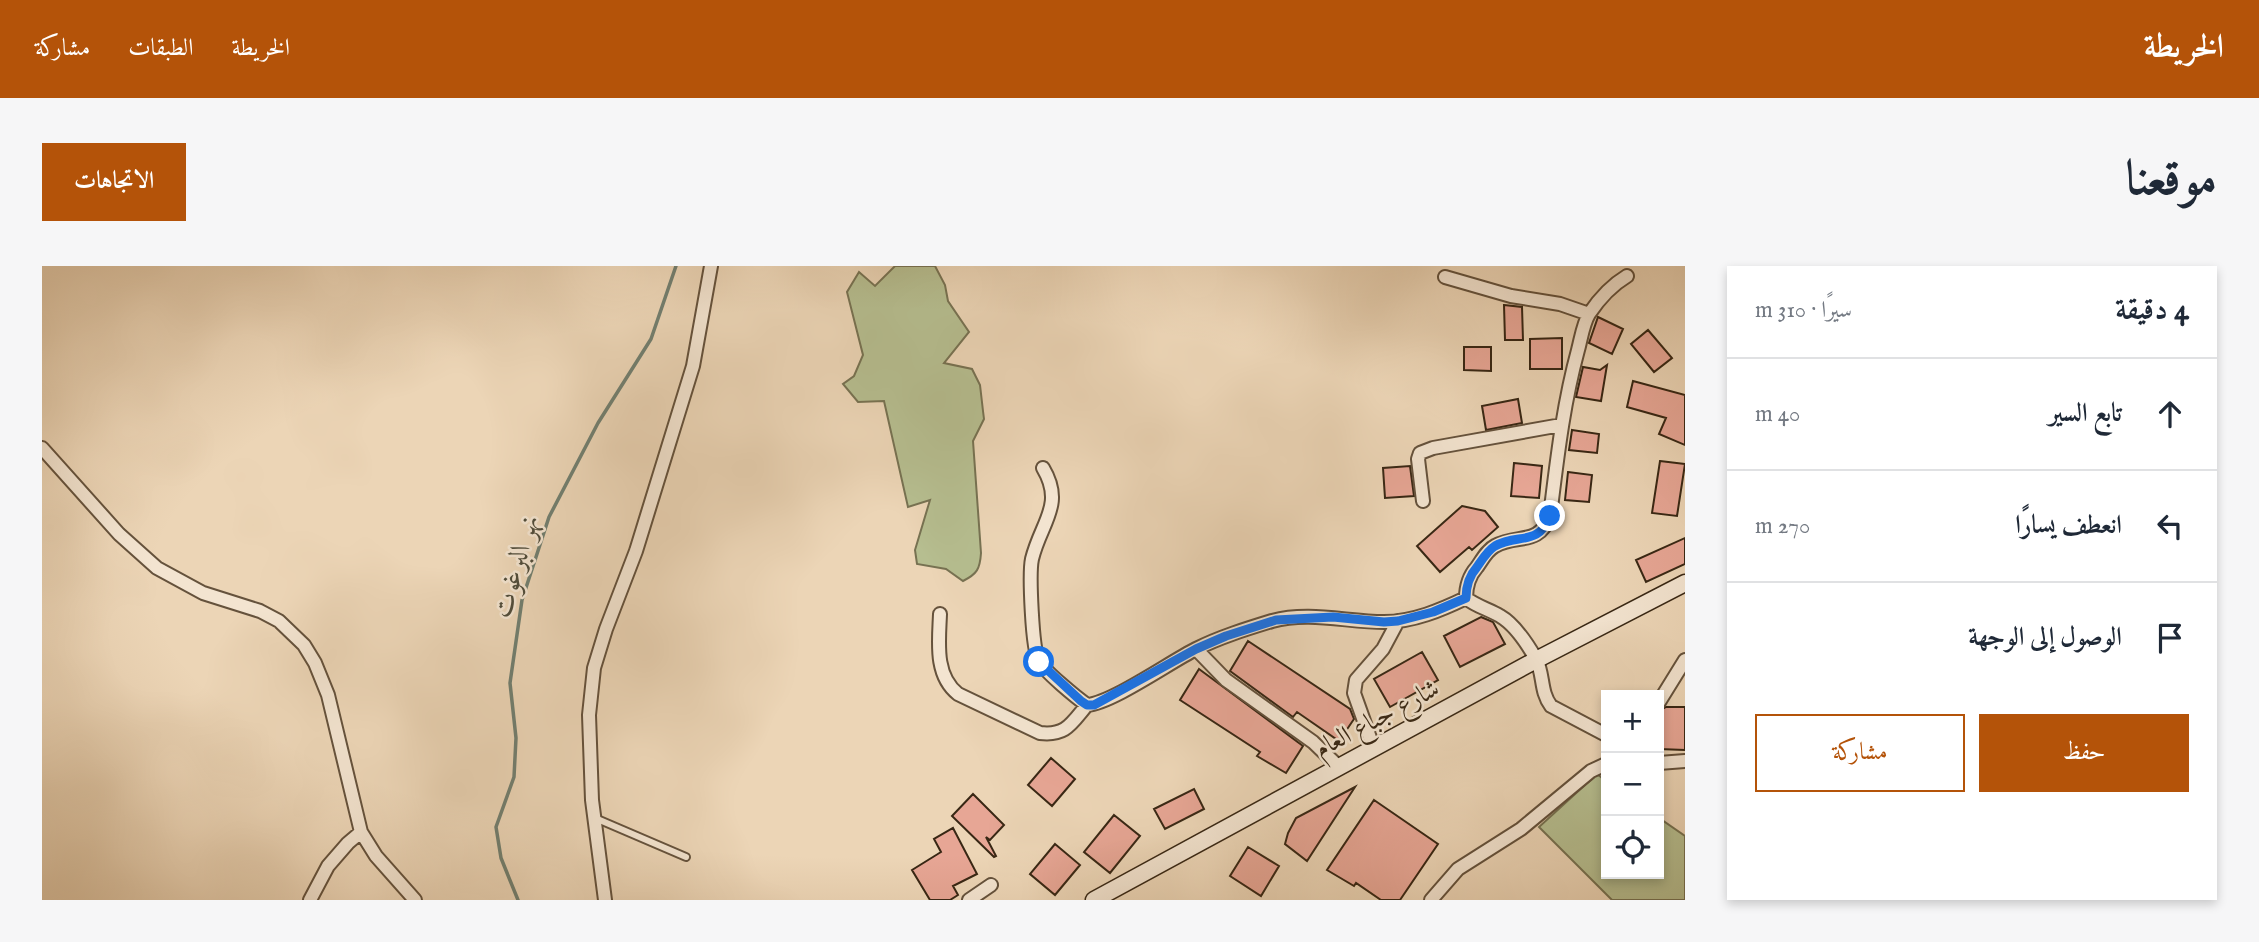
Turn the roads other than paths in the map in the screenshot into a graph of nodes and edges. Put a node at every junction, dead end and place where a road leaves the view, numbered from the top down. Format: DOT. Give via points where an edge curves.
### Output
graph roads {
  1 [pos="711,266"];
  2 [pos="1627,276"];
  3 [pos="1445,277"];
  4 [pos="1589,314"];
  5 [pos="1561,425"];
  6 [pos="42,448"];
  7 [pos="1043,468"];
  8 [pos="1423,501"];
  9 [pos="1685,583"];
  10 [pos="1466,598"];
  11 [pos="940,614"];
  12 [pos="1398,621"];
  13 [pos="1196,649"];
  14 [pos="1536,660"];
  15 [pos="1685,660"];
  16 [pos="1664,694"];
  17 [pos="1087,705"];
  18 [pos="1601,732"];
  19 [pos="1374,749"];
  20 [pos="1685,761"];
  21 [pos="1664,763"];
  22 [pos="1601,766"];
  23 [pos="1339,767"];
  24 [pos="594,817"];
  25 [pos="361,832"];
  26 [pos="686,857"];
  27 [pos="990,885"];
  28 [pos="310,900"];
  29 [pos="415,900"];
  30 [pos="605,900"];
  31 [pos="969,900"];
  32 [pos="1094,900"];
  33 [pos="1431,900"];
  1 -- 24 [label="street" via="693,366 594,668 589,715"];
  2 -- 4 [label="street"];
  3 -- 4 [label="street"];
  4 -- 5 [label="street"];
  5 -- 8 [label="street" via="1420,453"];
  5 -- 10 [label="street" via="1546,526 1533,537 1495,546 1486,553 1468,582"];
  6 -- 25 [label="street" via="118,534 157,568 203,593 260,611 279,621 304,645 328,695"];
  7 -- 17 [label="street" via="1054,497 1031,562 1036,655 1045,669"];
  9 -- 14 [label="main road, شارع جباع العام"];
  10 -- 12 [label="street"];
  10 -- 14 [label="street" via="1502,617"];
  11 -- 17 [label="street" via="940,666 948,686 958,694 1051,734 1067,729"];
  12 -- 13 [label="street" via="1276,620"];
  12 -- 19 [label="street" via="1383,649 1356,680 1354,693"];
  13 -- 17 [label="street"];
  13 -- 23 [label="street" via="1226,680 1313,742"];
  14 -- 18 [label="street" via="1551,706"];
  14 -- 19 [label="main road, شارع جباع العام"];
  15 -- 16 [label="street"];
  19 -- 23 [label="main road, شارع جباع العام"];
  20 -- 21 [label="street"];
  22 -- 33 [label="street" via="1521,829 1458,869"];
  23 -- 32 [label="main road, شارع جباع العام"];
  24 -- 26 [label="lane"];
  24 -- 30 [label="street"];
  25 -- 28 [label="street" via="328,866"];
  25 -- 29 [label="street"];
  27 -- 31 [label="street"];
}
